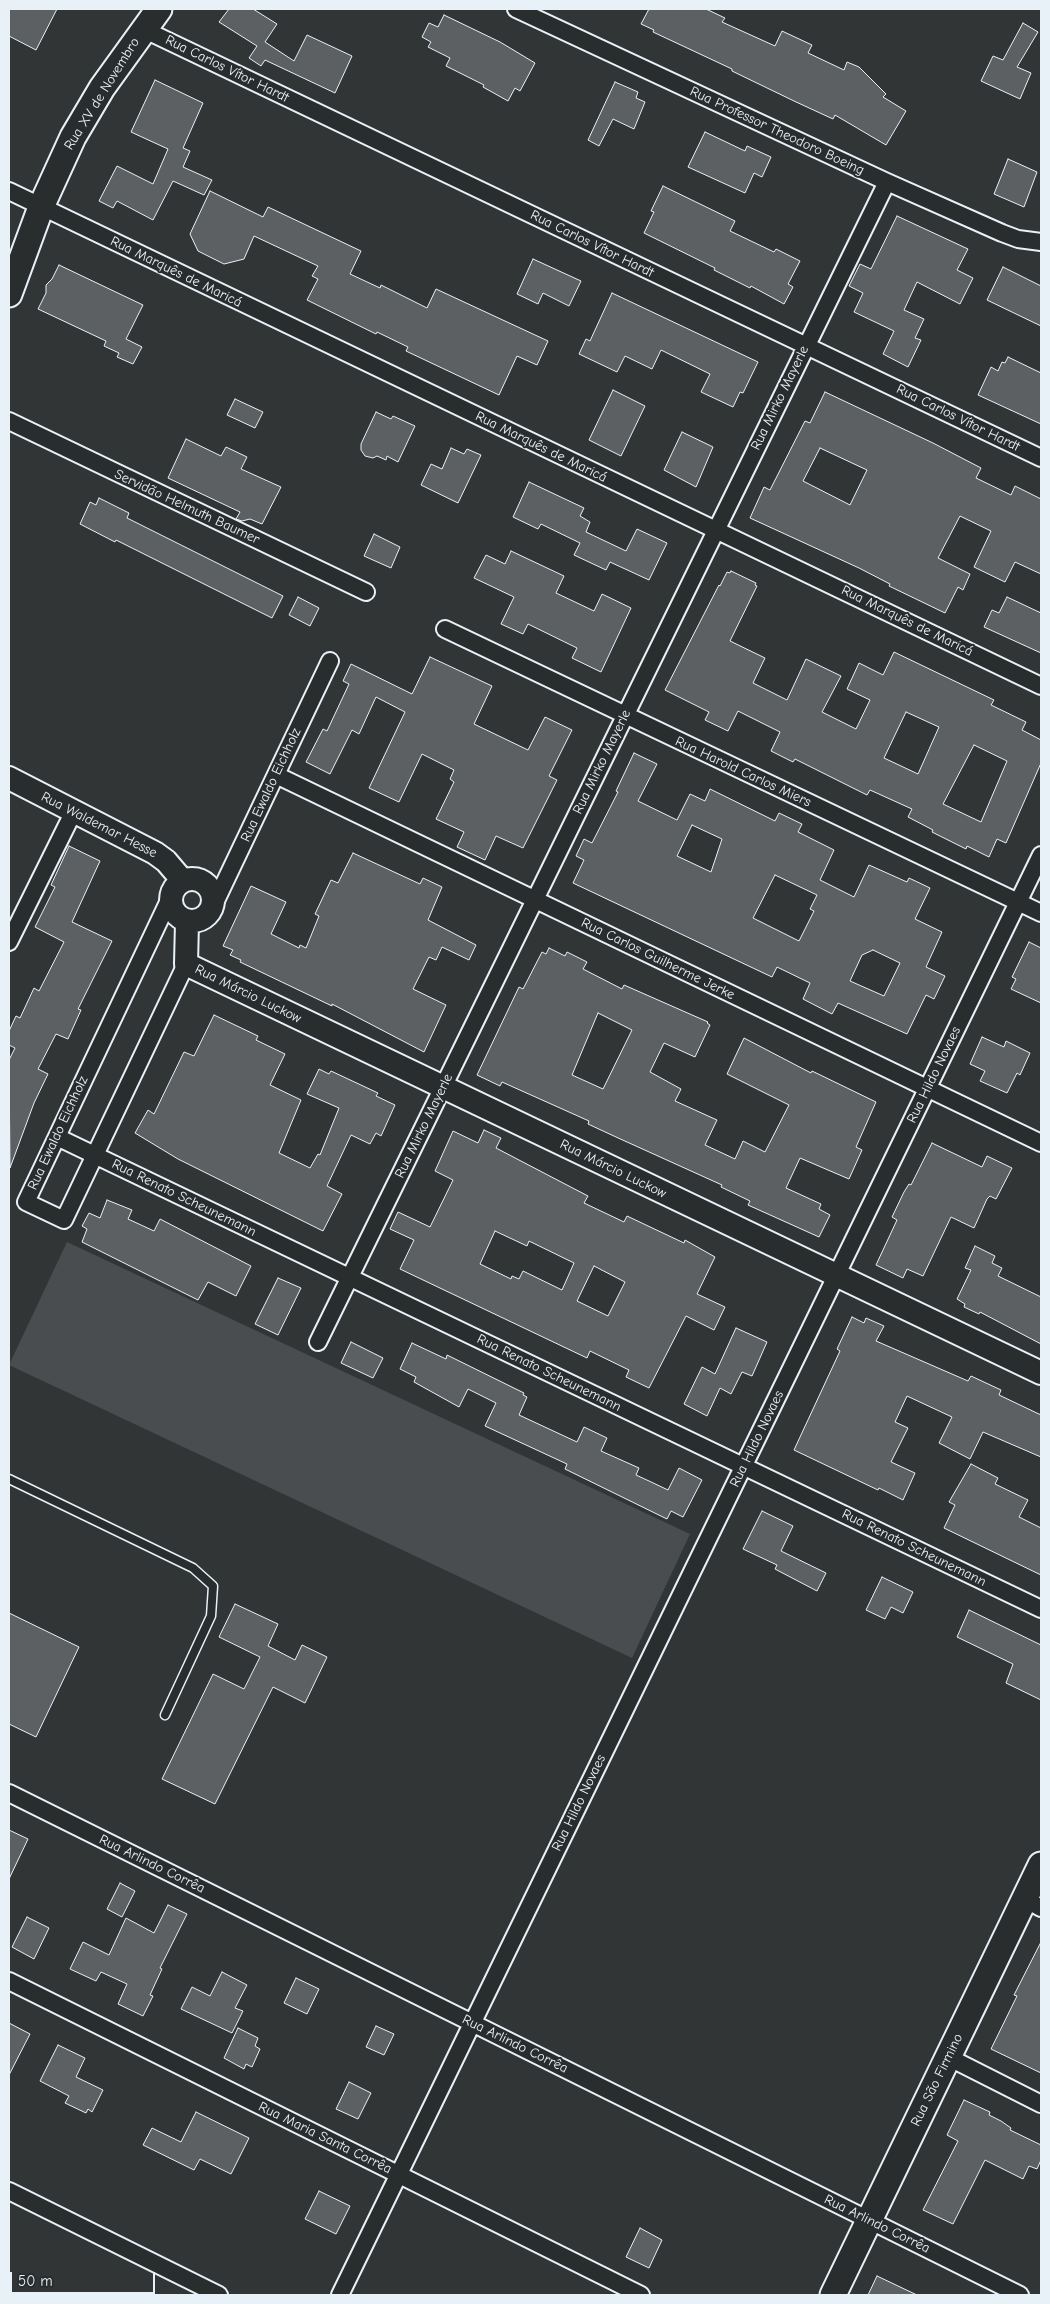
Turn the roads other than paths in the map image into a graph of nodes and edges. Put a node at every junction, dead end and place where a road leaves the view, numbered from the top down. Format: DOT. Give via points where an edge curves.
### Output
graph roads {
  1 [pos="158,9"];
  2 [pos="516,9"];
  3 [pos="143,29"];
  4 [pos="887,182"];
  5 [pos="9,191"];
  6 [pos="41,207"];
  7 [pos="1041,242"];
  8 [pos="9,294"];
  9 [pos="805,346"];
  10 [pos="9,421"];
  11 [pos="1041,458"];
  12 [pos="715,530"];
  13 [pos="366,592"];
  14 [pos="445,630"];
  15 [pos="330,661"];
  16 [pos="1041,686"];
  17 [pos="625,715"];
  18 [pos="276,775"];
  19 [pos="9,778"];
  20 [pos="74,811"];
  21 [pos="1041,855"];
  22 [pos="177,888"];
  23 [pos="535,899"];
  24 [pos="1018,902"];
  25 [pos="212,909"];
  26 [pos="1041,914"];
  27 [pos="187,922"];
  28 [pos="9,942"];
  29 [pos="186,964"];
  30 [pos="443,1087"];
  31 [pos="928,1088"];
  32 [pos="57,1136"];
  33 [pos="1041,1142"];
  34 [pos="94,1155"];
  35 [pos="837,1275"];
  36 [pos="350,1277"];
  37 [pos="318,1342"];
  38 [pos="1041,1373"];
  39 [pos="744,1466"];
  40 [pos="9,1479"];
  41 [pos="1041,1609"];
  42 [pos="165,1715"];
  43 [pos="9,1793"];
  44 [pos="1041,1865"];
  45 [pos="1033,1903"];
  46 [pos="9,1981"];
  47 [pos="472,2023"];
  48 [pos="948,2057"];
  49 [pos="1041,2104"];
  50 [pos="399,2175"];
  51 [pos="9,2191"];
  52 [pos="869,2220"];
  53 [pos="219,2295"];
  54 [pos="340,2295"];
  55 [pos="641,2295"];
  56 [pos="833,2295"];
  57 [pos="1020,2295"];
  1 -- 3 [label="main road, Rua XV de Novembro"];
  2 -- 4 [label="street, Rua Professor Theodoro Boeing"];
  3 -- 6 [label="main road, Rua XV de Novembro" via="77,130"];
  3 -- 9 [label="street, Rua Carlos Vítor Hardt"];
  4 -- 7 [label="street, Rua Professor Theodoro Boeing" via="1002,233"];
  4 -- 9 [label="street, Rua Mirko Mayerle"];
  5 -- 6 [label="street, Rua Marquês de Maricá"];
  6 -- 8 [label="main road, Rua XV de Novembro"];
  6 -- 12 [label="street, Rua Marquês de Maricá"];
  9 -- 11 [label="street, Rua Carlos Vítor Hardt"];
  9 -- 12 [label="street, Rua Mirko Mayerle"];
  10 -- 13 [label="street, Servidão Helmuth Baumer"];
  12 -- 16 [label="street, Rua Marquês de Maricá"];
  12 -- 17 [label="street, Rua Mirko Mayerle"];
  14 -- 17 [label="street, Rua Harold Carlos Miers"];
  15 -- 18 [label="street, Rua Ewaldo Eichholz"];
  17 -- 23 [label="street, Rua Mirko Mayerle"];
  17 -- 24 [label="street, Rua Harold Carlos Miers"];
  18 -- 23 [label="street, Rua Carlos Guilherme Jerke"];
  18 -- 25 [label="street, Rua Ewaldo Eichholz"];
  19 -- 20 [label="street, Rua Waldemar Hesse"];
  20 -- 22 [label="street, Rua Waldemar Hesse" via="166,860"];
  20 -- 28 [label="street"];
  21 -- 24 [label="street, Rua Hildo Novaes"];
  22 -- 25 [label="street" via="196,879 208,885 214,896"];
  22 -- 27 [label="street" via="171,901 176,914"];
  22 -- 32 [label="street, Rua Ewaldo Eichholz"];
  23 -- 30 [label="street, Rua Mirko Mayerle"];
  23 -- 31 [label="street, Rua Carlos Guilherme Jerke"];
  24 -- 26 [label="street, Rua Harold Carlos Miers"];
  24 -- 31 [label="street, Rua Hildo Novaes"];
  25 -- 27 [label="street" via="202,920"];
  27 -- 29 [label="street, Rua Ewaldo Eichholz"];
  29 -- 30 [label="street, Rua Márcio Luckow"];
  29 -- 34 [label="street, Rua Ewaldo Eichholz"];
  30 -- 35 [label="street, Rua Márcio Luckow"];
  30 -- 36 [label="street, Rua Mirko Mayerle"];
  31 -- 33 [label="street, Rua Carlos Guilherme Jerke"];
  31 -- 35 [label="street, Rua Hildo Novaes"];
  32 -- 34 [label="street, Rua Renato Scheunemann"];
  32 -- 34 [label="street, Rua Ewaldo Eichholz" via="26,1202 64,1220"];
  34 -- 36 [label="street, Rua Renato Scheunemann"];
  35 -- 38 [label="street, Rua Márcio Luckow"];
  35 -- 39 [label="street, Rua Hildo Novaes"];
  36 -- 37 [label="street, Rua Mirko Mayerle"];
  36 -- 39 [label="street, Rua Renato Scheunemann"];
  39 -- 41 [label="street, Rua Renato Scheunemann"];
  39 -- 47 [label="street, Rua Hildo Novaes"];
  40 -- 42 [label="lane" via="193,1568 213,1586 211,1616"];
  43 -- 47 [label="street, Rua Arlindo Corrêa"];
  44 -- 45 [label="main road, Rua São Firmino"];
  45 -- 48 [label="main road, Rua São Firmino"];
  46 -- 50 [label="street, Rua Maria Santa Corrêa"];
  47 -- 50 [label="street, Rua Hildo Novaes"];
  47 -- 52 [label="street, Rua Arlindo Corrêa"];
  48 -- 49 [label="street"];
  48 -- 52 [label="main road, Rua São Firmino"];
  50 -- 54 [label="street, Rua Hildo Novaes"];
  50 -- 55 [label="street, Rua Maria Santa Corrêa"];
  51 -- 53 [label="street"];
  52 -- 56 [label="main road, Rua São Firmino"];
  52 -- 57 [label="street, Rua Arlindo Corrêa"];
}
